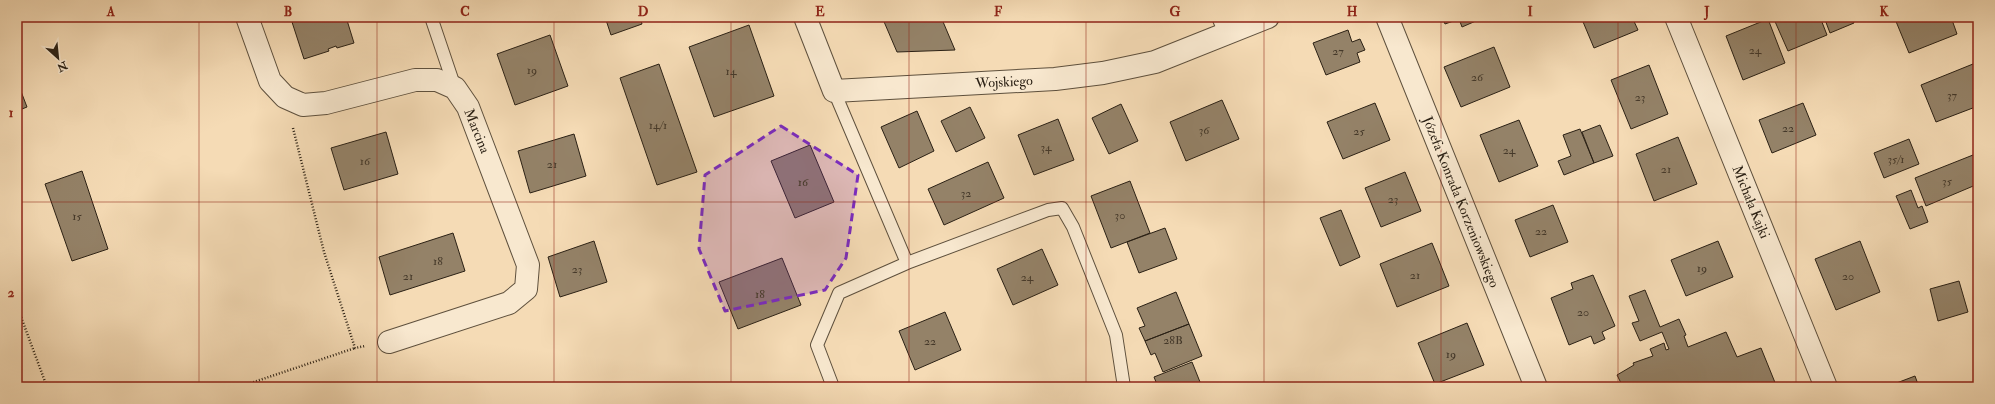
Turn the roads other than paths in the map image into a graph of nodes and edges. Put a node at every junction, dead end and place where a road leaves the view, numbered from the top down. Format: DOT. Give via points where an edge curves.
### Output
graph roads {
  1 [pos="247,17"];
  2 [pos="431,17"];
  3 [pos="806,17"];
  4 [pos="1268,17"];
  5 [pos="1387,17"];
  6 [pos="1676,17"];
  7 [pos="1229,26"];
  8 [pos="455,88"];
  9 [pos="834,91"];
  10 [pos="907,263"];
  11 [pos="389,342"];
  12 [pos="833,387"];
  13 [pos="1124,387"];
  14 [pos="1536,387"];
  15 [pos="1826,387"];
  1 -- 8 [label="street" via="270,81 285,97 303,105 326,103 415,80 437,80"];
  2 -- 8 [label="lane"];
  3 -- 9 [label="street"];
  4 -- 7 [label="street, Wojskiego"];
  5 -- 14 [label="street, Józefa Konrada Korzeniowskiego"];
  6 -- 15 [label="street, Michała Kajki"];
  7 -- 9 [label="street, Wojskiego" via="1155,62 1103,73 1055,79"];
  8 -- 11 [label="street, Marcina" via="468,107 528,265 526,289 509,303"];
  9 -- 10 [label="lane"];
  10 -- 12 [label="lane" via="839,293 817,345"];
  10 -- 13 [label="lane" via="1048,210 1062,208 1073,227 1116,336"];
}
